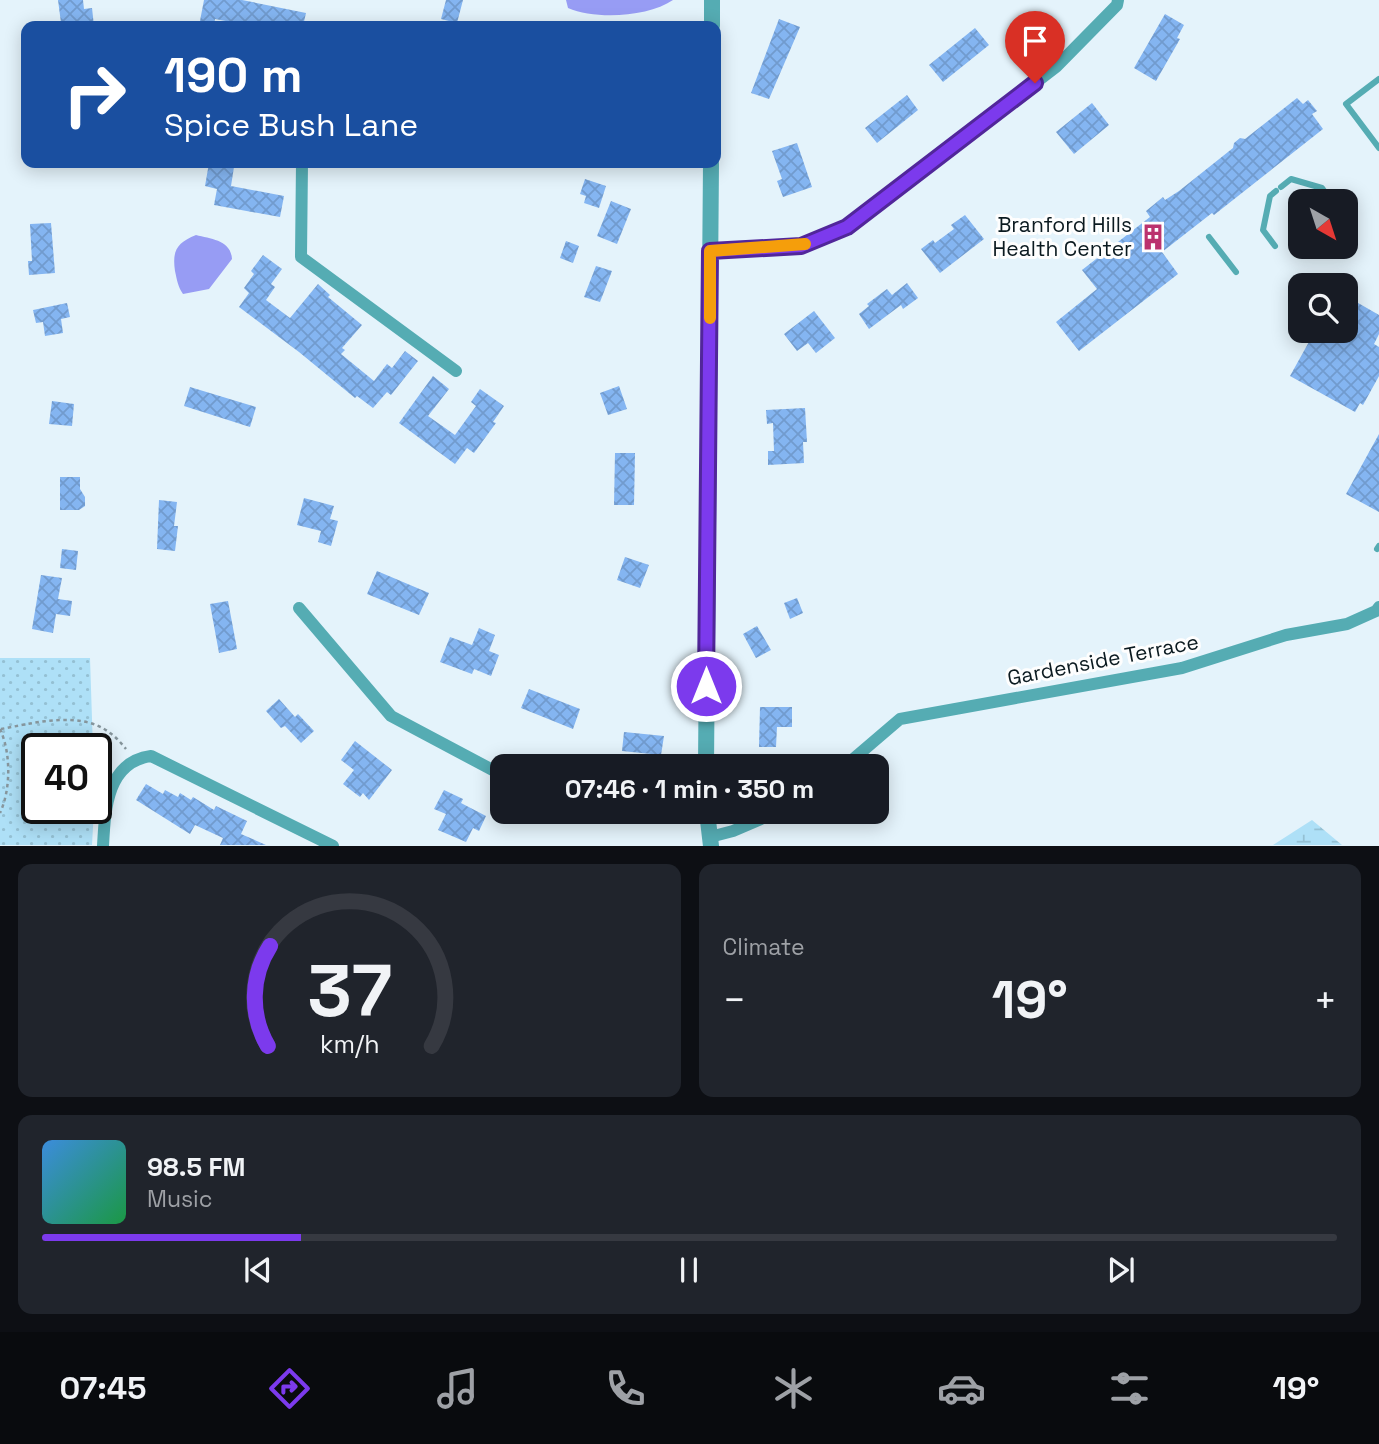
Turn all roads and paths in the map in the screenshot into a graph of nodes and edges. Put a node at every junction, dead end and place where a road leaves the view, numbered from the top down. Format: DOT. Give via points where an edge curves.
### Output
graph roads {
  1 [pos="712,0"];
  2 [pos="1118,0"];
  3 [pos="712,21"];
  4 [pos="1379,79"];
  5 [pos="1379,148"];
  6 [pos="302,168"];
  7 [pos="711,168"];
  8 [pos="1323,189"];
  9 [pos="1209,237"];
  10 [pos="1275,246"];
  11 [pos="710,251"];
  12 [pos="1236,272"];
  13 [pos="456,371"];
  14 [pos="1379,607"];
  15 [pos="299,608"];
  16 [pos="0,729"];
  17 [pos="706,754"];
  18 [pos="859,754"];
  19 [pos="136,758"];
  20 [pos="490,769"];
  21 [pos="0,813"];
  22 [pos="749,824"];
  23 [pos="710,841"];
  24 [pos="103,845"];
  25 [pos="333,845"];
  1 -- 3 [label="street"];
  2 -- 11 [label="street" via="1056,67 847,227 801,246"];
  4 -- 5 [label="lane" via="1346,104"];
  6 -- 13 [label="street" via="301,257"];
  7 -- 11 [label="street"];
  8 -- 10 [label="lane" via="1292,179 1270,196 1263,230"];
  9 -- 12 [label="lane"];
  11 -- 17 [label="street"];
  14 -- 18 [label="street, Gardenside Terrace" via="1347,624 1286,635 1182,667 900,719"];
  15 -- 20 [label="street" via="391,716"];
  16 -- 19 [label="path" via="80,721 108,731"];
  16 -- 21 [label="path" via="8,771"];
  19 -- 24 [label="street" via="121,769 112,785"];
  19 -- 25 [label="street" via="151,756"];
  22 -- 23 [label="street"];
}
